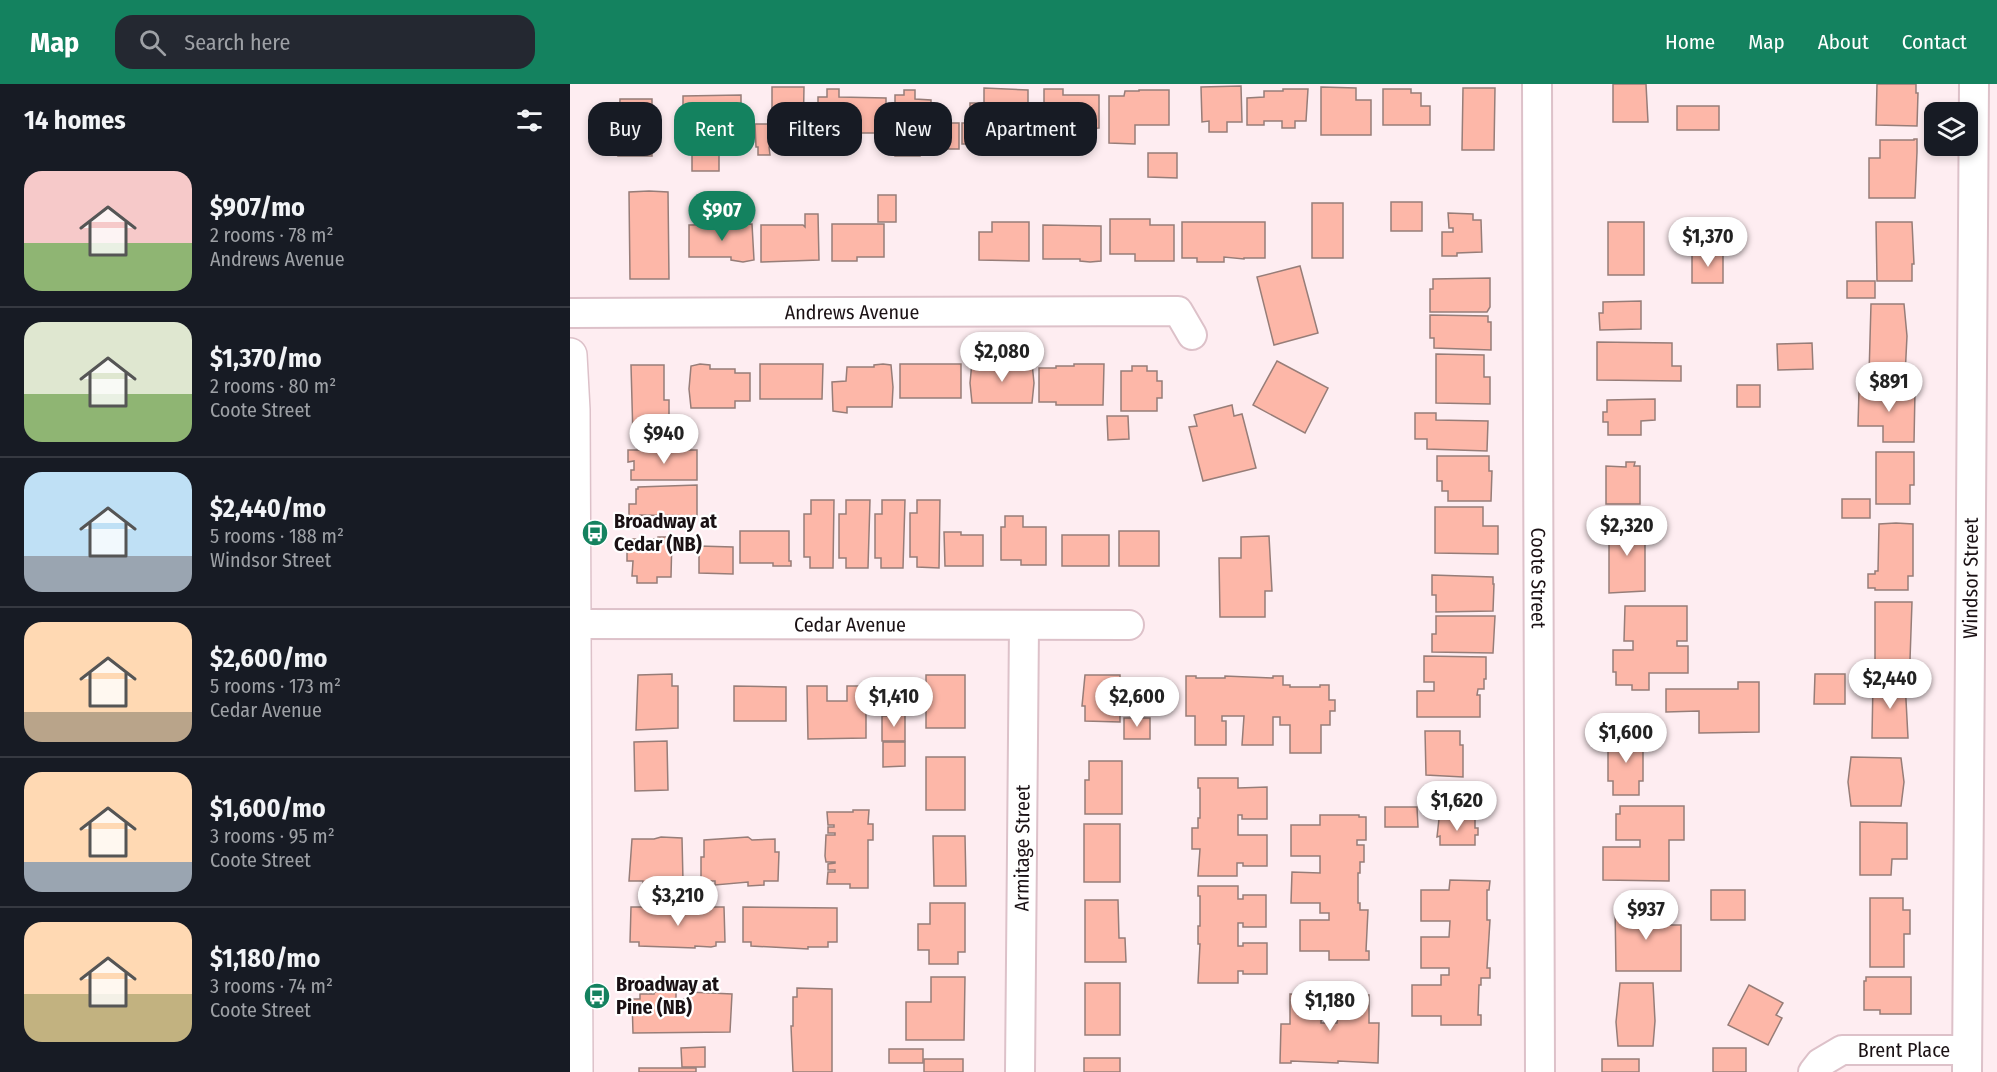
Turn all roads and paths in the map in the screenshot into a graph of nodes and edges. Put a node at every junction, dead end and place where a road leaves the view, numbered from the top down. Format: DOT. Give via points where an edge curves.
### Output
graph roads {
  1 [pos="1537,84"];
  2 [pos="1974,84"];
  3 [pos="570,313"];
  4 [pos="1192,335"];
  5 [pos="570,356"];
  6 [pos="571,624"];
  7 [pos="1130,625"];
  8 [pos="1024,626"];
  9 [pos="573,970"];
  10 [pos="1967,1061"];
  11 [pos="576,1072"];
  12 [pos="1020,1072"];
  13 [pos="1540,1072"];
  14 [pos="1813,1072"];
  1 -- 13 [label="street, Coote Street"];
  2 -- 10 [label="street, Windsor Street"];
  3 -- 4 [label="street, Andrews Avenue" via="1178,311"];
  5 -- 6 [label="street"];
  6 -- 8 [label="street, Cedar Avenue"];
  6 -- 9 [label="street"];
  7 -- 8 [label="street, Cedar Avenue"];
  8 -- 12 [label="street, Armitage Street"];
  9 -- 11 [label="street"];
  10 -- 14 [label="street, Brent Place" via="1842,1050"];
}
